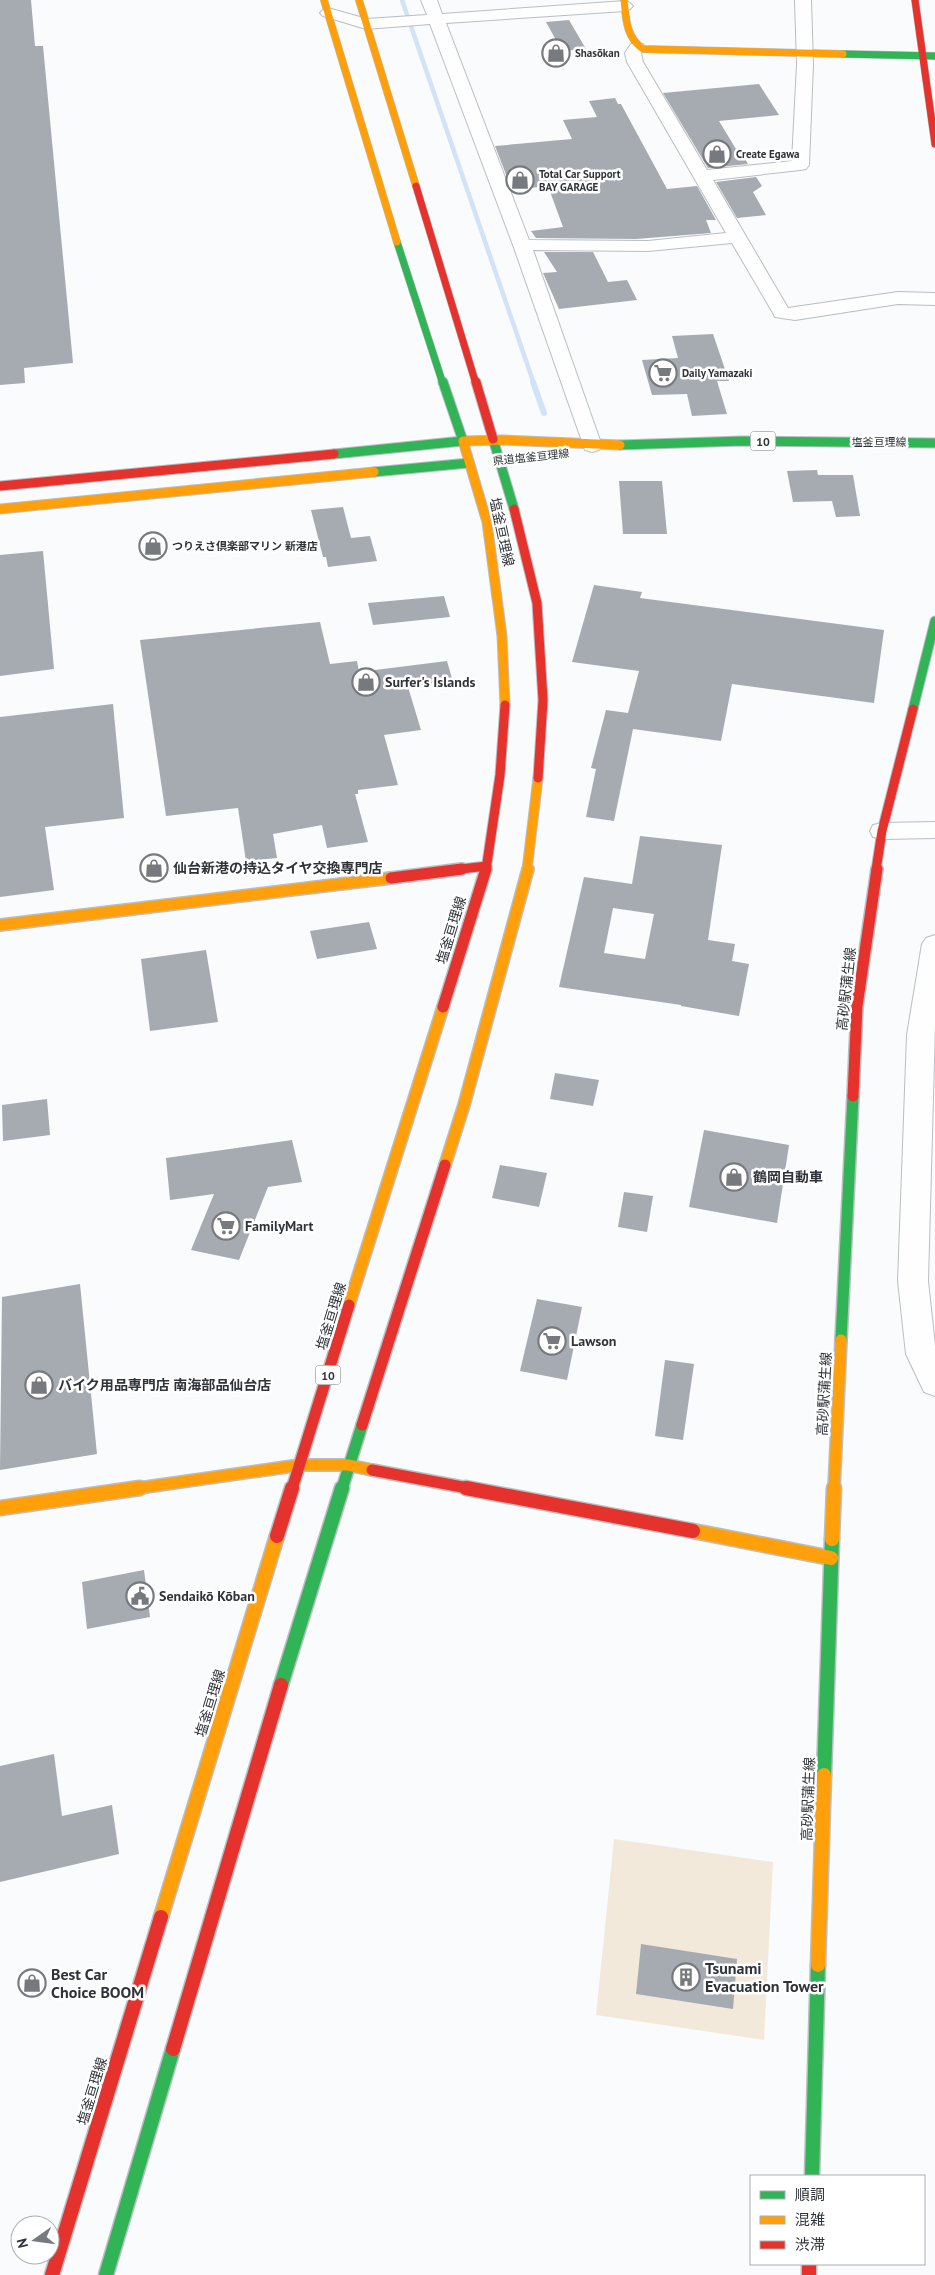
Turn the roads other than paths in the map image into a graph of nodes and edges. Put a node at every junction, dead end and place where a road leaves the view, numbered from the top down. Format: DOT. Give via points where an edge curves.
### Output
graph roads {
  1 [pos="359,0"];
  2 [pos="429,0"];
  3 [pos="803,0"];
  4 [pos="915,0"];
  5 [pos="624,3"];
  6 [pos="326,6"];
  7 [pos="430,20"];
  8 [pos="366,24"];
  9 [pos="637,47"];
  10 [pos="804,53"];
  11 [pos="922,56"];
  12 [pos="935,56"];
  13 [pos="935,144"];
  14 [pos="703,176"];
  15 [pos="736,237"];
  16 [pos="522,245"];
  17 [pos="935,299"];
  18 [pos="493,439"];
  19 [pos="463,441"];
  20 [pos="935,443"];
  21 [pos="583,447"];
  22 [pos="553,454"];
  23 [pos="506,460"];
  24 [pos="470,463"];
  25 [pos="0,486"];
  26 [pos="0,509"];
  27 [pos="934,633"];
  28 [pos="935,830"];
  29 [pos="882,831"];
  30 [pos="487,866"];
  31 [pos="0,925"];
  32 [pos="935,944"];
  33 [pos="928,1352"];
  34 [pos="935,1383"];
  35 [pos="300,1465"];
  36 [pos="348,1465"];
  37 [pos="0,1508"];
  38 [pos="831,1558"];
  39 [pos="812,2175"];
  40 [pos="52,2275"];
  41 [pos="106,2275"];
  1 -- 8 [label="street"];
  2 -- 7 [label="street"];
  3 -- 10 [label="street"];
  4 -- 11 [label="street"];
  5 -- 7 [label="street"];
  5 -- 9 [label="street" via="631,41"];
  6 -- 8 [label="street"];
  6 -- 19 [label="street" via="420,317"];
  7 -- 8 [label="street"];
  7 -- 16 [label="street"];
  8 -- 18 [label="street"];
  9 -- 10 [label="street"];
  9 -- 14 [label="street" via="633,53 635,62"];
  10 -- 11 [label="street"];
  10 -- 14 [label="street" via="800,165"];
  11 -- 12 [label="street"];
  11 -- 13 [label="street"];
  14 -- 15 [label="street"];
  15 -- 16 [label="street" via="648,246"];
  15 -- 17 [label="street" via="782,313 795,314 898,298"];
  16 -- 21 [label="street"];
  18 -- 19 [label="street, 塩釜亘理線 / 10"];
  18 -- 21 [label="street, 塩釜亘理線 / 10"];
  18 -- 23 [label="street, 塩釜亘理線"];
  19 -- 24 [label="street, 塩釜亘理線 / 10"];
  19 -- 25 [label="street"];
  20 -- 21 [label="street, 塩釜亘理線 / 10" via="742,441"];
  21 -- 22 [label="street, 県道塩釜亘理線 / 10"];
  23 -- 24 [label="street, 県道塩釜亘理線"];
  23 -- 36 [label="street, 塩釜亘理線" via="537,603 543,700 537,797 526,874 464,1105"];
  24 -- 26 [label="street, 県道塩釜亘理線"];
  24 -- 30 [label="street, 塩釜亘理線 / 10" via="487,522 502,636 504,699 500,775"];
  27 -- 29 [label="street, 高砂駅蒲生線"];
  28 -- 29 [label="street"];
  29 -- 38 [label="street, 高砂駅蒲生線" via="857,1006"];
  30 -- 31 [label="street"];
  30 -- 35 [label="street, 塩釜亘理線 / 10"];
  32 -- 33 [label="street" via="920,1035 913,1281"];
  33 -- 34 [label="street"];
  35 -- 36 [label="street"];
  35 -- 37 [label="street"];
  35 -- 40 [label="street, 塩釜亘理線 / 10"];
  36 -- 38 [label="street"];
  36 -- 41 [label="street, 塩釜亘理線"];
  38 -- 39 [label="street, 高砂駅蒲生線"];
}
